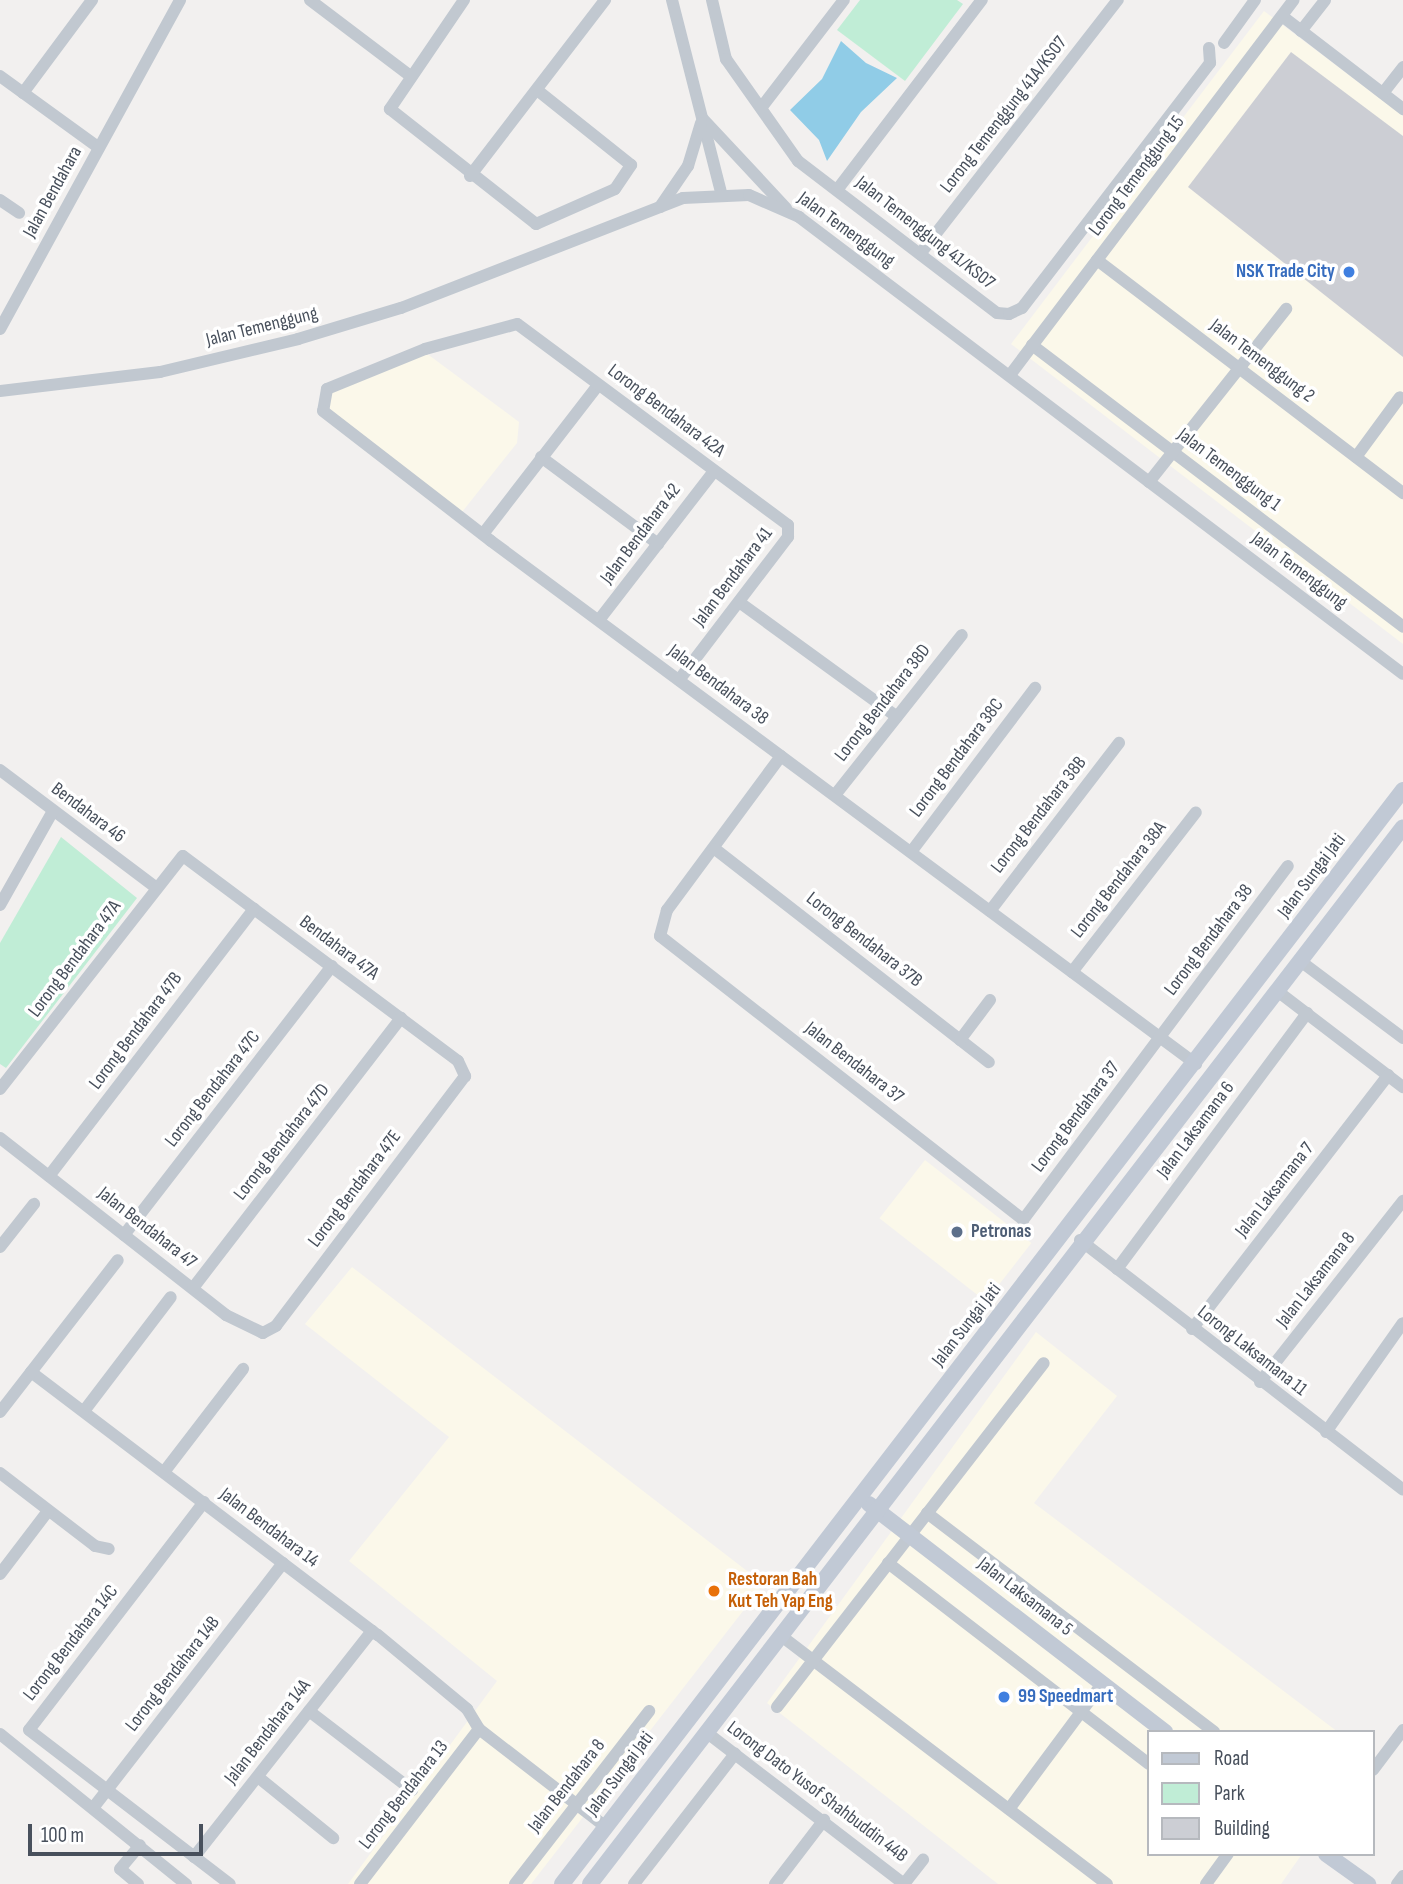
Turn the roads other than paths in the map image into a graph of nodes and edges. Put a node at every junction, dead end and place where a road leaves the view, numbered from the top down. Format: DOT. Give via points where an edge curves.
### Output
graph roads {
  1 [pos="92,0"];
  2 [pos="180,0"];
  3 [pos="310,0"];
  4 [pos="464,0"];
  5 [pos="605,0"];
  6 [pos="672,0"];
  7 [pos="712,0"];
  8 [pos="844,0"];
  9 [pos="982,0"];
  10 [pos="1118,0"];
  11 [pos="1255,0"];
  12 [pos="1294,0"];
  13 [pos="1325,0"];
  14 [pos="1282,16"];
  15 [pos="1301,31"];
  16 [pos="1224,43"];
  17 [pos="1209,48"];
  18 [pos="1403,67"];
  19 [pos="408,74"];
  20 [pos="0,76"];
  21 [pos="537,90"];
  22 [pos="23,93"];
  23 [pos="1383,93"];
  24 [pos="761,108"];
  25 [pos="1403,108"];
  26 [pos="702,119"];
  27 [pos="99,148"];
  28 [pos="470,176"];
  29 [pos="837,190"];
  30 [pos="721,192"];
  31 [pos="0,200"];
  32 [pos="660,207"];
  33 [pos="789,211"];
  34 [pos="19,214"];
  35 [pos="920,254"];
  36 [pos="1097,260"];
  37 [pos="1286,309"];
  38 [pos="1,323"];
  39 [pos="1032,345"];
  40 [pos="425,349"];
  41 [pos="1239,368"];
  42 [pos="1010,375"];
  43 [pos="0,383"];
  44 [pos="598,385"];
  45 [pos="0,391"];
  46 [pos="25,392"];
  47 [pos="0,396"];
  48 [pos="1400,397"];
  49 [pos="1172,452"];
  50 [pos="541,457"];
  51 [pos="1356,457"];
  52 [pos="714,471"];
  53 [pos="1149,482"];
  54 [pos="1403,493"];
  55 [pos="790,530"];
  56 [pos="483,534"];
  57 [pos="658,544"];
  58 [pos="739,602"];
  59 [pos="599,620"];
  60 [pos="1403,627"];
  61 [pos="962,635"];
  62 [pos="1402,670"];
  63 [pos="679,680"];
  64 [pos="1035,688"];
  65 [pos="897,717"];
  66 [pos="1119,743"];
  67 [pos="781,756"];
  68 [pos="0,770"];
  69 [pos="1403,790"];
  70 [pos="835,796"];
  71 [pos="52,811"];
  72 [pos="1196,812"];
  73 [pos="1403,827"];
  74 [pos="715,849"];
  75 [pos="911,852"];
  76 [pos="183,856"];
  77 [pos="1288,866"];
  78 [pos="154,887"];
  79 [pos="0,905"];
  80 [pos="254,909"];
  81 [pos="990,911"];
  82 [pos="1299,960"];
  83 [pos="332,966"];
  84 [pos="1072,972"];
  85 [pos="1276,990"];
  86 [pos="990,1000"];
  87 [pos="1307,1013"];
  88 [pos="401,1018"];
  89 [pos="1160,1037"];
  90 [pos="1403,1038"];
  91 [pos="960,1040"];
  92 [pos="989,1062"];
  93 [pos="1195,1064"];
  94 [pos="1388,1075"];
  95 [pos="465,1076"];
  96 [pos="1403,1087"];
  97 [pos="0,1089"];
  98 [pos="0,1138"];
  99 [pos="49,1176"];
  100 [pos="1403,1202"];
  101 [pos="34,1204"];
  102 [pos="1023,1220"];
  103 [pos="124,1235"];
  104 [pos="1080,1240"];
  105 [pos="0,1247"];
  106 [pos="118,1260"];
  107 [pos="1116,1269"];
  108 [pos="193,1288"];
  109 [pos="172,1297"];
  110 [pos="1403,1323"];
  111 [pos="276,1326"];
  112 [pos="1192,1329"];
  113 [pos="1044,1363"];
  114 [pos="243,1369"];
  115 [pos="31,1372"];
  116 [pos="1260,1382"];
  117 [pos="84,1411"];
  118 [pos="0,1412"];
  119 [pos="1326,1432"];
  120 [pos="164,1472"];
  121 [pos="0,1473"];
  122 [pos="895,1484"];
  123 [pos="1403,1490"];
  124 [pos="859,1496"];
  125 [pos="204,1502"];
  126 [pos="876,1509"];
  127 [pos="48,1510"];
  128 [pos="927,1513"];
  129 [pos="907,1533"];
  130 [pos="854,1538"];
  131 [pos="109,1549"];
  132 [pos="283,1563"];
  133 [pos="888,1563"];
  134 [pos="0,1574"];
  135 [pos="372,1631"];
  136 [pos="780,1635"];
  137 [pos="813,1660"];
  138 [pos="1102,1684"];
  139 [pos="777,1707"];
  140 [pos="309,1711"];
  141 [pos="649,1711"];
  142 [pos="1081,1712"];
  143 [pos="477,1726"];
  144 [pos="1162,1730"];
  145 [pos="1211,1730"];
  146 [pos="1403,1730"];
  147 [pos="706,1732"];
  148 [pos="5,1738"];
  149 [pos="0,1754"];
  150 [pos="735,1754"];
  151 [pos="1148,1763"];
  152 [pos="1375,1767"];
  153 [pos="258,1777"];
  154 [pos="107,1790"];
  155 [pos="412,1790"];
  156 [pos="577,1805"];
  157 [pos="93,1808"];
  158 [pos="1009,1809"];
  159 [pos="824,1820"];
  160 [pos="606,1827"];
  161 [pos="333,1838"];
  162 [pos="140,1845"];
  163 [pos="1227,1856"];
  164 [pos="1328,1856"];
  165 [pos="194,1857"];
  166 [pos="923,1860"];
  167 [pos="1403,1876"];
  168 [pos="1356,1881"];
  169 [pos="138,1884"];
  170 [pos="186,1884"];
  171 [pos="230,1884"];
  172 [pos="360,1884"];
  173 [pos="515,1884"];
  174 [pos="562,1884"];
  175 [pos="590,1884"];
  176 [pos="634,1884"];
  177 [pos="775,1884"];
  178 [pos="904,1884"];
  179 [pos="1107,1884"];
  180 [pos="1206,1884"];
  181 [pos="1396,1884"];
  1 -- 22 [label="street"];
  2 -- 27 [label="street, Jalan Bendahara"];
  3 -- 19 [label="street"];
  4 -- 19 [label="street"];
  5 -- 21 [label="street"];
  6 -- 26 [label="street"];
  7 -- 24 [label="street, Jalan Temenggung 41/KS07" via="726,59"];
  8 -- 24 [label="street"];
  9 -- 29 [label="street"];
  10 -- 35 [label="street, Lorong Temenggung 41A/KS07"];
  11 -- 16 [label="street"];
  12 -- 14 [label="street, Lorong Temenggung 15"];
  13 -- 15 [label="street"];
  14 -- 15 [label="street"];
  14 -- 36 [label="street, Lorong Temenggung 15"];
  15 -- 23 [label="street"];
  17 -- 35 [label="street, Jalan Temenggung 41/KS07" via="1210,63 1023,308 997,313"];
  18 -- 23 [label="street"];
  19 -- 28 [label="street" via="392,97 394,118"];
  20 -- 22 [label="street"];
  21 -- 28 [label="street"];
  21 -- 28 [label="street" via="628,158 628,172 615,189 536,224"];
  22 -- 27 [label="street"];
  23 -- 25 [label="street"];
  24 -- 29 [label="street, Jalan Temenggung 41/KS07" via="798,161"];
  26 -- 30 [label="street"];
  26 -- 32 [label="street" via="688,166"];
  26 -- 33 [label="street"];
  27 -- 38 [label="street, Jalan Bendahara"];
  29 -- 35 [label="street, Jalan Temenggung 41/KS07"];
  30 -- 32 [label="street, Jalan Temenggung"];
  30 -- 33 [label="street, Jalan Temenggung"];
  31 -- 34 [label="street"];
  32 -- 46 [label="street, Jalan Temenggung" via="376,317 160,372"];
  33 -- 42 [label="street, Jalan Temenggung"];
  36 -- 39 [label="street, Lorong Temenggung 15"];
  36 -- 41 [label="street, Jalan Temenggung 2"];
  37 -- 41 [label="street"];
  39 -- 42 [label="street, Lorong Temenggung 15"];
  39 -- 49 [label="street, Jalan Temenggung 1"];
  40 -- 44 [label="street, Lorong Bendahara 42A" via="517,324"];
  40 -- 56 [label="street, Jalan Bendahara 38" via="327,389 323,411"];
  41 -- 49 [label="street"];
  41 -- 51 [label="street, Jalan Temenggung 2"];
  42 -- 53 [label="street, Jalan Temenggung"];
  43 -- 46 [label="street"];
  44 -- 50 [label="street"];
  44 -- 52 [label="street, Lorong Bendahara 42A"];
  45 -- 46 [label="street, Jalan Temenggung"];
  46 -- 47 [label="street"];
  48 -- 51 [label="street"];
  49 -- 53 [label="street"];
  49 -- 60 [label="street, Jalan Temenggung 1"];
  50 -- 56 [label="street"];
  50 -- 57 [label="street"];
  51 -- 54 [label="street, Jalan Temenggung 2"];
  52 -- 55 [label="street, Lorong Bendahara 42A"];
  52 -- 57 [label="street, Jalan Bendahara 42"];
  53 -- 62 [label="street, Jalan Temenggung"];
  55 -- 58 [label="street, Jalan Bendahara 41"];
  56 -- 59 [label="street, Jalan Bendahara 38"];
  57 -- 59 [label="street, Jalan Bendahara 42"];
  58 -- 63 [label="street, Jalan Bendahara 41"];
  58 -- 65 [label="street"];
  59 -- 63 [label="street, Jalan Bendahara 38"];
  61 -- 65 [label="street, Lorong Bendahara 38D"];
  63 -- 67 [label="street, Jalan Bendahara 38"];
  64 -- 75 [label="street, Lorong Bendahara 38C"];
  65 -- 70 [label="street, Lorong Bendahara 38D"];
  66 -- 81 [label="street, Lorong Bendahara 38B"];
  67 -- 70 [label="street, Jalan Bendahara 38"];
  67 -- 74 [label="street"];
  68 -- 71 [label="street, Bendahara 46"];
  69 -- 93 [label="main road, Jalan Sungai Jati"];
  70 -- 75 [label="street, Jalan Bendahara 38"];
  71 -- 78 [label="street, Bendahara 46"];
  71 -- 79 [label="street"];
  72 -- 84 [label="street, Lorong Bendahara 38A"];
  73 -- 82 [label="main road, Jalan Sungai Jati"];
  74 -- 91 [label="street, Lorong Bendahara 37B"];
  74 -- 102 [label="street, Jalan Bendahara 37" via="659,923 660,936"];
  75 -- 81 [label="street, Jalan Bendahara 38"];
  76 -- 78 [label="street, Lorong Bendahara 47A"];
  76 -- 80 [label="street, Bendahara 47A"];
  77 -- 89 [label="street, Lorong Bendahara 38"];
  78 -- 97 [label="street, Lorong Bendahara 47A"];
  80 -- 83 [label="street, Bendahara 47A"];
  80 -- 99 [label="street, Lorong Bendahara 47B"];
  81 -- 84 [label="street, Jalan Bendahara 38"];
  82 -- 85 [label="main road, Jalan Sungai Jati"];
  82 -- 90 [label="street"];
  83 -- 88 [label="street, Bendahara 47A"];
  83 -- 103 [label="street, Lorong Bendahara 47C"];
  84 -- 89 [label="street, Jalan Bendahara 38"];
  85 -- 87 [label="street"];
  85 -- 104 [label="main road, Jalan Sungai Jati"];
  86 -- 91 [label="street"];
  87 -- 94 [label="street"];
  87 -- 107 [label="street, Jalan Laksamana 6"];
  88 -- 95 [label="street, Bendahara 47A" via="458,1060"];
  88 -- 108 [label="street, Lorong Bendahara 47D"];
  89 -- 93 [label="street, Jalan Bendahara 38"];
  89 -- 102 [label="street, Lorong Bendahara 37"];
  91 -- 92 [label="street, Lorong Bendahara 37B"];
  93 -- 124 [label="main road, Jalan Sungai Jati"];
  94 -- 96 [label="street"];
  94 -- 112 [label="street, Jalan Laksamana 7"];
  95 -- 111 [label="street, Lorong Bendahara 47E"];
  98 -- 99 [label="street, Jalan Bendahara 47"];
  99 -- 103 [label="street, Jalan Bendahara 47"];
  100 -- 116 [label="street, Jalan Laksamana 8"];
  101 -- 105 [label="street"];
  103 -- 108 [label="street, Jalan Bendahara 47"];
  104 -- 107 [label="street, Lorong Laksamana 11"];
  104 -- 122 [label="main road, Jalan Sungai Jati"];
  106 -- 115 [label="street"];
  107 -- 112 [label="street, Lorong Laksamana 11"];
  108 -- 111 [label="street, Jalan Bendahara 47" via="251,1331"];
  109 -- 117 [label="street"];
  110 -- 119 [label="street"];
  112 -- 116 [label="street, Lorong Laksamana 11"];
  113 -- 128 [label="street"];
  114 -- 120 [label="street"];
  115 -- 117 [label="street, Jalan Bendahara 14"];
  115 -- 118 [label="street"];
  116 -- 119 [label="street, Lorong Laksamana 11"];
  117 -- 120 [label="street, Jalan Bendahara 14"];
  119 -- 123 [label="street, Lorong Laksamana 11"];
  120 -- 125 [label="street, Jalan Bendahara 14"];
  121 -- 127 [label="street"];
  122 -- 126 [label="main road, Jalan Sungai Jati"];
  122 -- 129 [label="main road" via="892,1510"];
  124 -- 126 [label="main road, Jalan Laksamana 5"];
  124 -- 160 [label="main road, Jalan Sungai Jati"];
  125 -- 132 [label="street, Jalan Bendahara 14"];
  125 -- 154 [label="street, Lorong Bendahara 14C" via="29,1730"];
  126 -- 129 [label="main road, Jalan Laksamana 5"];
  126 -- 130 [label="main road, Jalan Sungai Jati"];
  127 -- 131 [label="street"];
  127 -- 134 [label="street"];
  128 -- 129 [label="street"];
  128 -- 145 [label="street, Jalan Laksamana 5"];
  129 -- 130 [label="main road" via="875,1528"];
  129 -- 133 [label="street"];
  129 -- 138 [label="main road, Jalan Laksamana 5"];
  130 -- 136 [label="main road, Jalan Sungai Jati"];
  132 -- 135 [label="street, Jalan Bendahara 14"];
  132 -- 154 [label="street, Lorong Bendahara 14B"];
  133 -- 137 [label="street"];
  133 -- 142 [label="street"];
  135 -- 140 [label="street, Jalan Bendahara 14A"];
  135 -- 143 [label="street, Jalan Bendahara 14"];
  136 -- 137 [label="street"];
  136 -- 147 [label="main road, Jalan Sungai Jati"];
  137 -- 139 [label="street"];
  137 -- 158 [label="street"];
  138 -- 142 [label="street"];
  138 -- 144 [label="main road, Jalan Laksamana 5"];
  140 -- 153 [label="street, Jalan Bendahara 14A"];
  140 -- 155 [label="street"];
  141 -- 156 [label="street, Jalan Bendahara 8"];
  142 -- 151 [label="street"];
  142 -- 158 [label="street"];
  143 -- 156 [label="street, Jalan Bendahara 14"];
  143 -- 172 [label="street, Lorong Bendahara 13"];
  146 -- 152 [label="street"];
  147 -- 150 [label="street, Lorong Dato Yusof Shahbuddin 44B"];
  147 -- 175 [label="main road, Jalan Sungai Jati"];
  148 -- 149 [label="street"];
  148 -- 157 [label="street"];
  150 -- 159 [label="street, Lorong Dato Yusof Shahbuddin 44B"];
  150 -- 176 [label="street"];
  153 -- 161 [label="street"];
  153 -- 165 [label="street, Jalan Bendahara 14A"];
  154 -- 157 [label="street, Lorong Bendahara 14B"];
  154 -- 165 [label="street"];
  156 -- 160 [label="street, Jalan Bendahara 14"];
  156 -- 173 [label="street, Jalan Bendahara 8"];
  157 -- 162 [label="street"];
  158 -- 179 [label="street"];
  159 -- 177 [label="street"];
  159 -- 178 [label="street, Lorong Dato Yusof Shahbuddin 44B"];
  160 -- 174 [label="main road, Jalan Sungai Jati"];
  162 -- 169 [label="street" via="120,1869"];
  162 -- 170 [label="street"];
  163 -- 180 [label="street"];
  164 -- 168 [label="main road"];
  165 -- 171 [label="street"];
  166 -- 178 [label="street"];
  167 -- 181 [label="street"];
}
